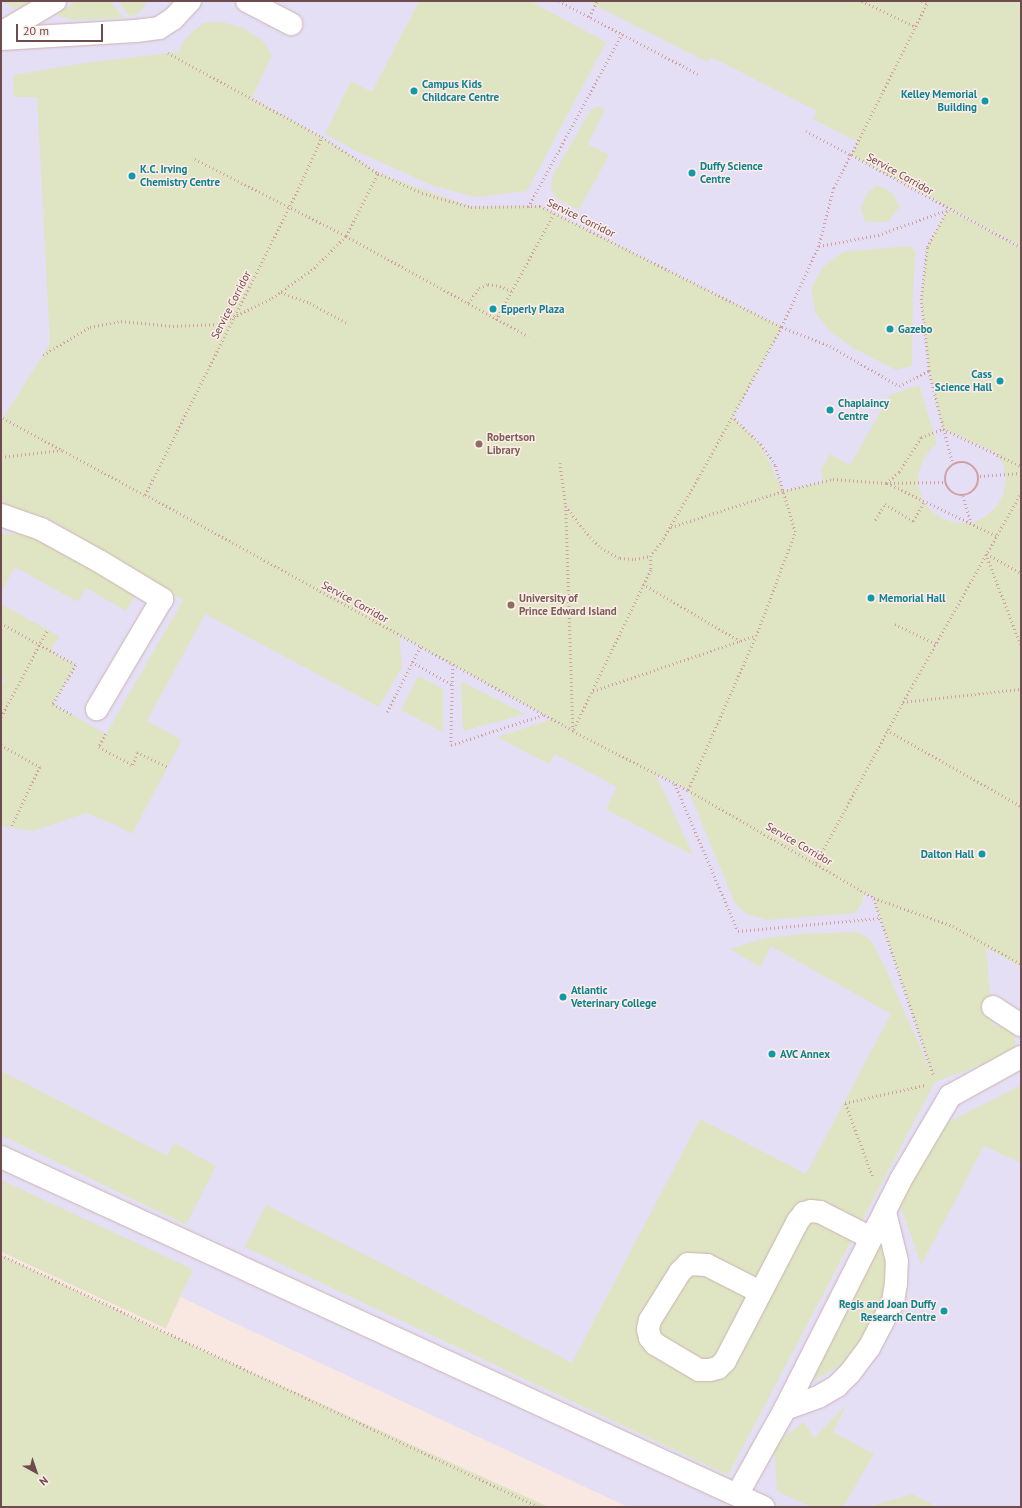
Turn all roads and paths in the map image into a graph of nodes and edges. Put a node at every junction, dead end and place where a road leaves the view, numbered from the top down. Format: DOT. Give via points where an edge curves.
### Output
graph roads {
  1 [pos="54,1"];
  2 [pos="190,1"];
  3 [pos="247,1"];
  4 [pos="559,1"];
  5 [pos="597,1"];
  6 [pos="862,1"];
  7 [pos="922,1"];
  8 [pos="928,2"];
  9 [pos="589,17"];
  10 [pos="292,24"];
  11 [pos="916,27"];
  12 [pos="1,33"];
  13 [pos="622,34"];
  14 [pos="1,39"];
  15 [pos="164,50"];
  16 [pos="700,75"];
  17 [pos="806,131"];
  18 [pos="322,137"];
  19 [pos="851,155"];
  20 [pos="195,159"];
  21 [pos="378,173"];
  22 [pos="290,206"];
  23 [pos="528,207"];
  24 [pos="948,209"];
  25 [pos="554,213"];
  26 [pos="346,236"];
  27 [pos="819,246"];
  28 [pos="1021,248"];
  29 [pos="512,291"];
  30 [pos="280,292"];
  31 [pos="468,304"];
  32 [pos="234,316"];
  33 [pos="496,320"];
  34 [pos="349,324"];
  35 [pos="782,327"];
  36 [pos="528,336"];
  37 [pos="43,355"];
  38 [pos="929,371"];
  39 [pos="732,417"];
  40 [pos="3,418"];
  41 [pos="943,429"];
  42 [pos="62,450"];
  43 [pos="1,457"];
  44 [pos="560,463"];
  45 [pos="953,464"];
  46 [pos="1021,466"];
  47 [pos="1021,473"];
  48 [pos="980,476"];
  49 [pos="945,482"];
  50 [pos="886,483"];
  51 [pos="783,492"];
  52 [pos="1021,494"];
  53 [pos="145,495"];
  54 [pos="963,496"];
  55 [pos="924,502"];
  56 [pos="566,506"];
  57 [pos="1,515"];
  58 [pos="875,520"];
  59 [pos="972,523"];
  60 [pos="671,527"];
  61 [pos="996,536"];
  62 [pos="986,554"];
  63 [pos="651,556"];
  64 [pos="1021,573"];
  65 [pos="643,584"];
  66 [pos="1,623"];
  67 [pos="895,624"];
  68 [pos="47,630"];
  69 [pos="756,636"];
  70 [pos="740,641"];
  71 [pos="936,644"];
  72 [pos="41,645"];
  73 [pos="1021,645"];
  74 [pos="420,647"];
  75 [pos="412,662"];
  76 [pos="453,665"];
  77 [pos="453,685"];
  78 [pos="1021,689"];
  79 [pos="593,691"];
  80 [pos="902,702"];
  81 [pos="387,712"];
  82 [pos="73,715"];
  83 [pos="543,715"];
  84 [pos="1,717"];
  85 [pos="98,720"];
  86 [pos="887,730"];
  87 [pos="573,731"];
  88 [pos="106,734"];
  89 [pos="1,745"];
  90 [pos="168,767"];
  91 [pos="674,783"];
  92 [pos="688,790"];
  93 [pos="1021,806"];
  94 [pos="11,828"];
  95 [pos="816,863"];
  96 [pos="874,898"];
  97 [pos="880,918"];
  98 [pos="1021,964"];
  99 [pos="993,1007"];
  100 [pos="1021,1024"];
  101 [pos="1021,1057"];
  102 [pos="936,1082"];
  103 [pos="928,1084"];
  104 [pos="1,1157"];
  105 [pos="885,1212"];
  106 [pos="871,1238"];
  107 [pos="1,1255"];
  108 [pos="760,1292"];
  109 [pos="785,1409"];
  110 [pos="737,1495"];
  111 [pos="539,1507"];
  112 [pos="763,1507"];
  1 -- 12 [label="street"];
  2 -- 14 [label="street" via="173,20 159,28"];
  3 -- 10 [label="street"];
  4 -- 9 [label="path"];
  5 -- 9 [label="path"];
  6 -- 11 [label="path"];
  7 -- 8 [label="path"];
  8 -- 11 [label="path"];
  9 -- 13 [label="path"];
  11 -- 19 [label="path"];
  13 -- 16 [label="path"];
  13 -- 23 [label="path"];
  15 -- 18 [label="path"];
  17 -- 19 [label="path"];
  18 -- 21 [label="path, Service Corridor"];
  18 -- 22 [label="path, Service Corridor"];
  19 -- 24 [label="path, Service Corridor"];
  19 -- 27 [label="path, Service Corridor" via="834,188"];
  20 -- 22 [label="path"];
  21 -- 23 [label="path, Service Corridor" via="422,193 471,207"];
  21 -- 26 [label="path"];
  22 -- 26 [label="path"];
  22 -- 32 [label="path, Service Corridor"];
  23 -- 25 [label="path, Service Corridor" via="540,206"];
  24 -- 27 [label="path" via="878,236"];
  24 -- 28 [label="path, Service Corridor"];
  24 -- 38 [label="path" via="927,247 921,300"];
  25 -- 29 [label="path"];
  25 -- 35 [label="path, Service Corridor"];
  26 -- 30 [label="path" via="314,268"];
  26 -- 31 [label="path"];
  27 -- 35 [label="path, Service Corridor"];
  29 -- 31 [label="path" via="488,284 479,288"];
  29 -- 33 [label="path"];
  30 -- 32 [label="path"];
  30 -- 34 [label="path" via="310,303"];
  31 -- 33 [label="path"];
  32 -- 37 [label="path" via="219,324 173,326 121,321 90,327"];
  32 -- 53 [label="path, Service Corridor"];
  33 -- 36 [label="path"];
  35 -- 38 [label="path" via="830,346 899,386"];
  35 -- 39 [label="path, Service Corridor"];
  38 -- 41 [label="path"];
  39 -- 51 [label="path" via="761,445 775,466"];
  39 -- 60 [label="path, Service Corridor"];
  40 -- 42 [label="path"];
  41 -- 45 [label="path"];
  41 -- 46 [label="path"];
  41 -- 50 [label="path" via="921,437 899,472"];
  42 -- 43 [label="path"];
  42 -- 53 [label="path"];
  44 -- 56 [label="path"];
  45 -- 48 [label="path" via="958,461 970,463"];
  45 -- 49 [label="path" via="946,472"];
  47 -- 48 [label="path"];
  48 -- 54 [label="path" via="974,492"];
  49 -- 50 [label="path"];
  49 -- 54 [label="path" via="952,493"];
  50 -- 51 [label="path" via="833,480"];
  50 -- 55 [label="path"];
  51 -- 60 [label="path"];
  51 -- 69 [label="path" via="795,532"];
  52 -- 61 [label="path"];
  53 -- 74 [label="path, Service Corridor"];
  54 -- 59 [label="path"];
  55 -- 58 [label="path" via="913,521 885,504"];
  55 -- 59 [label="path"];
  56 -- 63 [label="path" via="601,548 620,558"];
  56 -- 87 [label="path"];
  57 -- 85 [label="street" via="41,529 162,599"];
  59 -- 61 [label="path"];
  60 -- 63 [label="path, Service Corridor"];
  61 -- 62 [label="path"];
  62 -- 64 [label="path"];
  62 -- 71 [label="path"];
  62 -- 73 [label="path"];
  63 -- 65 [label="path, Service Corridor" via="650,570"];
  65 -- 70 [label="path"];
  65 -- 79 [label="path, Service Corridor"];
  66 -- 72 [label="path"];
  67 -- 71 [label="path"];
  68 -- 72 [label="path"];
  69 -- 70 [label="path"];
  69 -- 92 [label="path"];
  70 -- 79 [label="path"];
  71 -- 80 [label="path"];
  72 -- 82 [label="path" via="76,665 53,704"];
  72 -- 84 [label="path"];
  74 -- 75 [label="path"];
  74 -- 76 [label="path, Service Corridor"];
  75 -- 77 [label="path"];
  75 -- 81 [label="path"];
  76 -- 77 [label="path"];
  76 -- 83 [label="path, Service Corridor"];
  77 -- 83 [label="path" via="451,745"];
  78 -- 80 [label="path"];
  79 -- 87 [label="path, Service Corridor"];
  80 -- 86 [label="path"];
  83 -- 87 [label="path, Service Corridor"];
  85 -- 88 [label="path"];
  85 -- 88 [label="path"];
  86 -- 93 [label="path"];
  86 -- 95 [label="path"];
  87 -- 91 [label="path, Service Corridor"];
  88 -- 90 [label="path" via="99,748 133,765 138,752"];
  89 -- 94 [label="path" via="40,767"];
  91 -- 92 [label="path, Service Corridor"];
  91 -- 97 [label="path" via="738,932"];
  92 -- 95 [label="path, Service Corridor"];
  95 -- 96 [label="path, Service Corridor"];
  96 -- 97 [label="path"];
  96 -- 98 [label="path, Service Corridor" via="953,926"];
  97 -- 102 [label="path"];
  99 -- 100 [label="street"];
  101 -- 105 [label="street" via="950,1096 900,1181"];
  103 -- 105 [label="path" via="844,1103"];
  104 -- 110 [label="street"];
  105 -- 106 [label="street"];
  105 -- 109 [label="street" via="897,1261 893,1302 869,1348 837,1386 820,1396"];
  106 -- 108 [label="street" via="820,1212 804,1213"];
  106 -- 109 [label="street"];
  107 -- 111 [label="path"];
  108 -- 108 [label="street" via="725,1361 718,1368 699,1370 655,1344 650,1338 650,1320 680,1272 688,1264 707,1265"];
  109 -- 110 [label="street"];
  110 -- 112 [label="street"];
}
